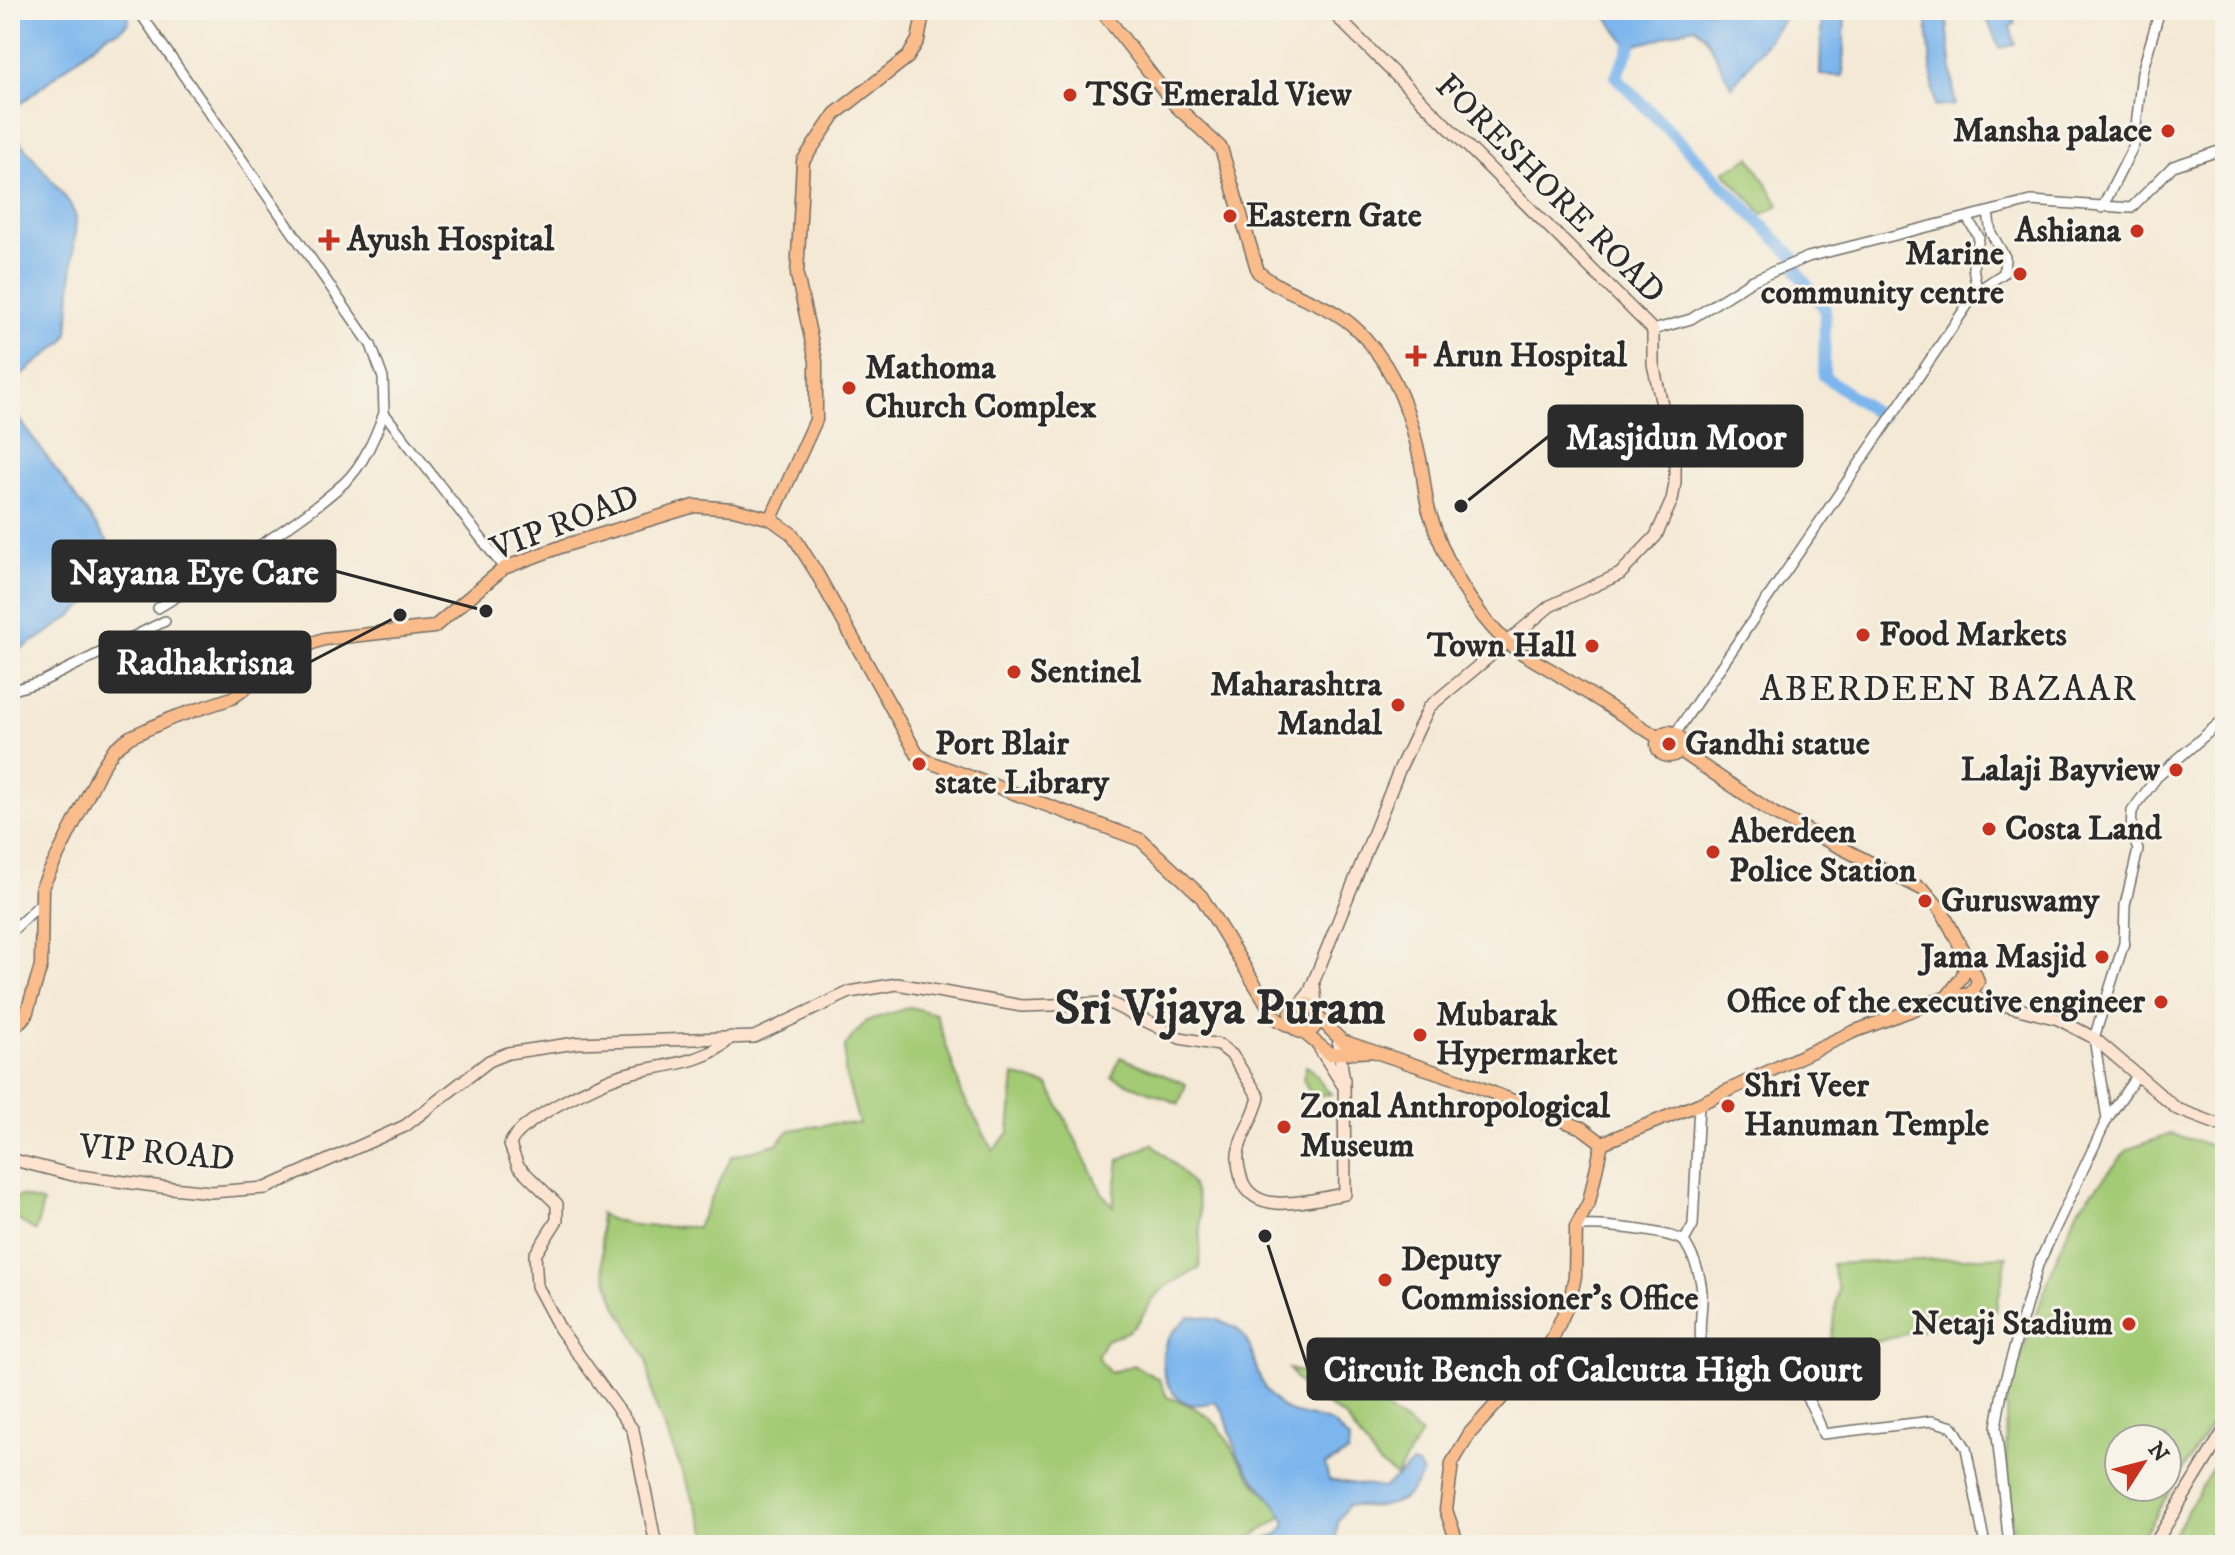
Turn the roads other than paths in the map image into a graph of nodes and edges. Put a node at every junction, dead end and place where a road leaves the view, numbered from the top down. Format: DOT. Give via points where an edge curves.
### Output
graph roads {
  1 [pos="138,10"];
  2 [pos="924,10"];
  3 [pos="1101,10"];
  4 [pos="1330,10"];
  5 [pos="2160,10"];
  6 [pos="2225,149"];
  7 [pos="2102,208"];
  8 [pos="1988,212"];
  9 [pos="1967,218"];
  10 [pos="1977,291"];
  11 [pos="1653,330"];
  12 [pos="384,413"];
  13 [pos="771,519"];
  14 [pos="504,568"];
  15 [pos="158,608"];
  16 [pos="165,621"];
  17 [pos="1507,642"];
  18 [pos="10,691"];
  19 [pos="2225,718"];
  20 [pos="1675,734"];
  21 [pos="1659,738"];
  22 [pos="1679,750"];
  23 [pos="39,905"];
  24 [pos="10,933"];
  25 [pos="1968,959"];
  26 [pos="1314,981"];
  27 [pos="1978,982"];
  28 [pos="1961,986"];
  29 [pos="1262,995"];
  30 [pos="2000,1002"];
  31 [pos="1298,1006"];
  32 [pos="1317,1015"];
  33 [pos="1299,1030"];
  34 [pos="10,1032"];
  35 [pos="731,1037"];
  36 [pos="1334,1037"];
  37 [pos="2094,1038"];
  38 [pos="1320,1049"];
  39 [pos="1375,1051"];
  40 [pos="1340,1055"];
  41 [pos="2138,1074"];
  42 [pos="1344,1088"];
  43 [pos="1699,1104"];
  44 [pos="2107,1119"];
  45 [pos="2225,1127"];
  46 [pos="1602,1143"];
  47 [pos="10,1159"];
  48 [pos="1576,1227"];
  49 [pos="1684,1241"];
  50 [pos="2225,1429"];
  51 [pos="656,1545"];
  52 [pos="1458,1545"];
  53 [pos="1985,1545"];
  54 [pos="2009,1545"];
  55 [pos="2154,1545"];
  1 -- 12 [label="street" via="371,345 383,378"];
  2 -- 13 [label="main road" via="908,57 835,114 803,161 797,275 816,361 816,420"];
  3 -- 17 [label="main road" via="1175,105 1221,148 1258,272 1344,318 1381,361 1406,402 1428,508 1443,549 1462,586"];
  4 -- 11 [label="main road, FORESHORE ROAD"];
  5 -- 7 [label="street" via="2142,72 2134,145"];
  6 -- 7 [label="street" via="2173,166 2131,208"];
  7 -- 8 [label="street" via="2031,201"];
  8 -- 9 [label="street"];
  8 -- 10 [label="street" via="2006,266"];
  9 -- 10 [label="street" via="1979,237 1973,267"];
  9 -- 11 [label="street" via="1790,264 1751,281 1691,319"];
  10 -- 20 [label="street"];
  11 -- 17 [label="main road, FORESHORE ROAD" via="1653,364 1675,464 1672,500 1656,536 1620,574 1550,606"];
  12 -- 14 [label="street"];
  12 -- 15 [label="street" via="374,441 346,482"];
  13 -- 14 [label="main road, VIP ROAD" via="694,506"];
  13 -- 29 [label="main road" via="792,534 816,572 917,754 1141,840 1201,896"];
  14 -- 23 [label="main road, VIP ROAD" via="434,627 324,639 301,647 232,698 130,737 114,749 88,791 42,887"];
  16 -- 18 [label="street" via="43,681"];
  17 -- 21 [label="main road"];
  17 -- 26 [label="main road, FORESHORE ROAD" via="1429,707"];
  19 -- 37 [label="street" via="2157,777 2132,811 2131,831 2138,850 2125,905 2124,943"];
  20 -- 21 [label="main road"];
  20 -- 22 [label="main road"];
  21 -- 22 [label="main road" via="1657,747 1663,754 1672,756"];
  22 -- 25 [label="main road" via="1773,813 1924,890"];
  23 -- 24 [label="street"];
  23 -- 34 [label="main road, VIP ROAD" via="41,966 26,1015"];
  25 -- 27 [label="main road"];
  25 -- 28 [label="main road"];
  26 -- 31 [label="main road, FORESHORE ROAD"];
  26 -- 32 [label="main road"];
  27 -- 28 [label="main road"];
  27 -- 28 [label="main road" via="1967,975"];
  27 -- 30 [label="main road"];
  28 -- 30 [label="main road"];
  28 -- 43 [label="main road" via="1947,997 1853,1032"];
  29 -- 31 [label="main road" via="1274,1003"];
  29 -- 33 [label="main road" via="1278,1020"];
  30 -- 37 [label="main road" via="2058,1019"];
  31 -- 32 [label="main road" via="1308,1005"];
  31 -- 33 [label="main road" via="1290,1017"];
  32 -- 33 [label="main road" via="1312,1029"];
  32 -- 36 [label="main road"];
  33 -- 38 [label="main road"];
  35 -- 42 [label="main road, VIP ROAD" via="754,1037 850,992 875,986 939,989 1022,1006 1110,1003 1180,1038 1219,1045 1232,1055 1259,1097 1238,1150 1239,1169 1245,1187 1274,1204 1345,1194"];
  35 -- 47 [label="main road, VIP ROAD" via="576,1043 508,1053 489,1061 405,1126 266,1188 211,1192 162,1187 73,1175"];
  35 -- 51 [label="main road" via="714,1051 607,1080 532,1120 515,1133 510,1145 518,1166 557,1204 557,1220 535,1255 537,1286 560,1329 633,1430"];
  36 -- 38 [label="main road" via="1322,1037"];
  36 -- 39 [label="main road"];
  36 -- 40 [label="main road"];
  37 -- 41 [label="main road"];
  37 -- 44 [label="street"];
  38 -- 40 [label="main road"];
  38 -- 42 [label="main road"];
  39 -- 40 [label="main road"];
  39 -- 46 [label="main road" via="1582,1128"];
  40 -- 42 [label="main road"];
  41 -- 44 [label="street"];
  41 -- 45 [label="main road" via="2177,1109"];
  43 -- 46 [label="main road"];
  43 -- 49 [label="street" via="1693,1225"];
  44 -- 54 [label="street" via="2038,1265 2003,1387 1996,1427"];
  46 -- 48 [label="main road" via="1589,1202"];
  48 -- 49 [label="street" via="1594,1224 1671,1234"];
  48 -- 52 [label="main road" via="1570,1300 1549,1346 1470,1433 1452,1463 1446,1510"];
  49 -- 53 [label="street" via="1698,1270 1699,1335 1712,1363 1737,1373 1773,1366 1784,1372 1816,1410 1823,1434 1932,1421 1953,1427 1966,1448"];
  50 -- 55 [label="main road"];
}
